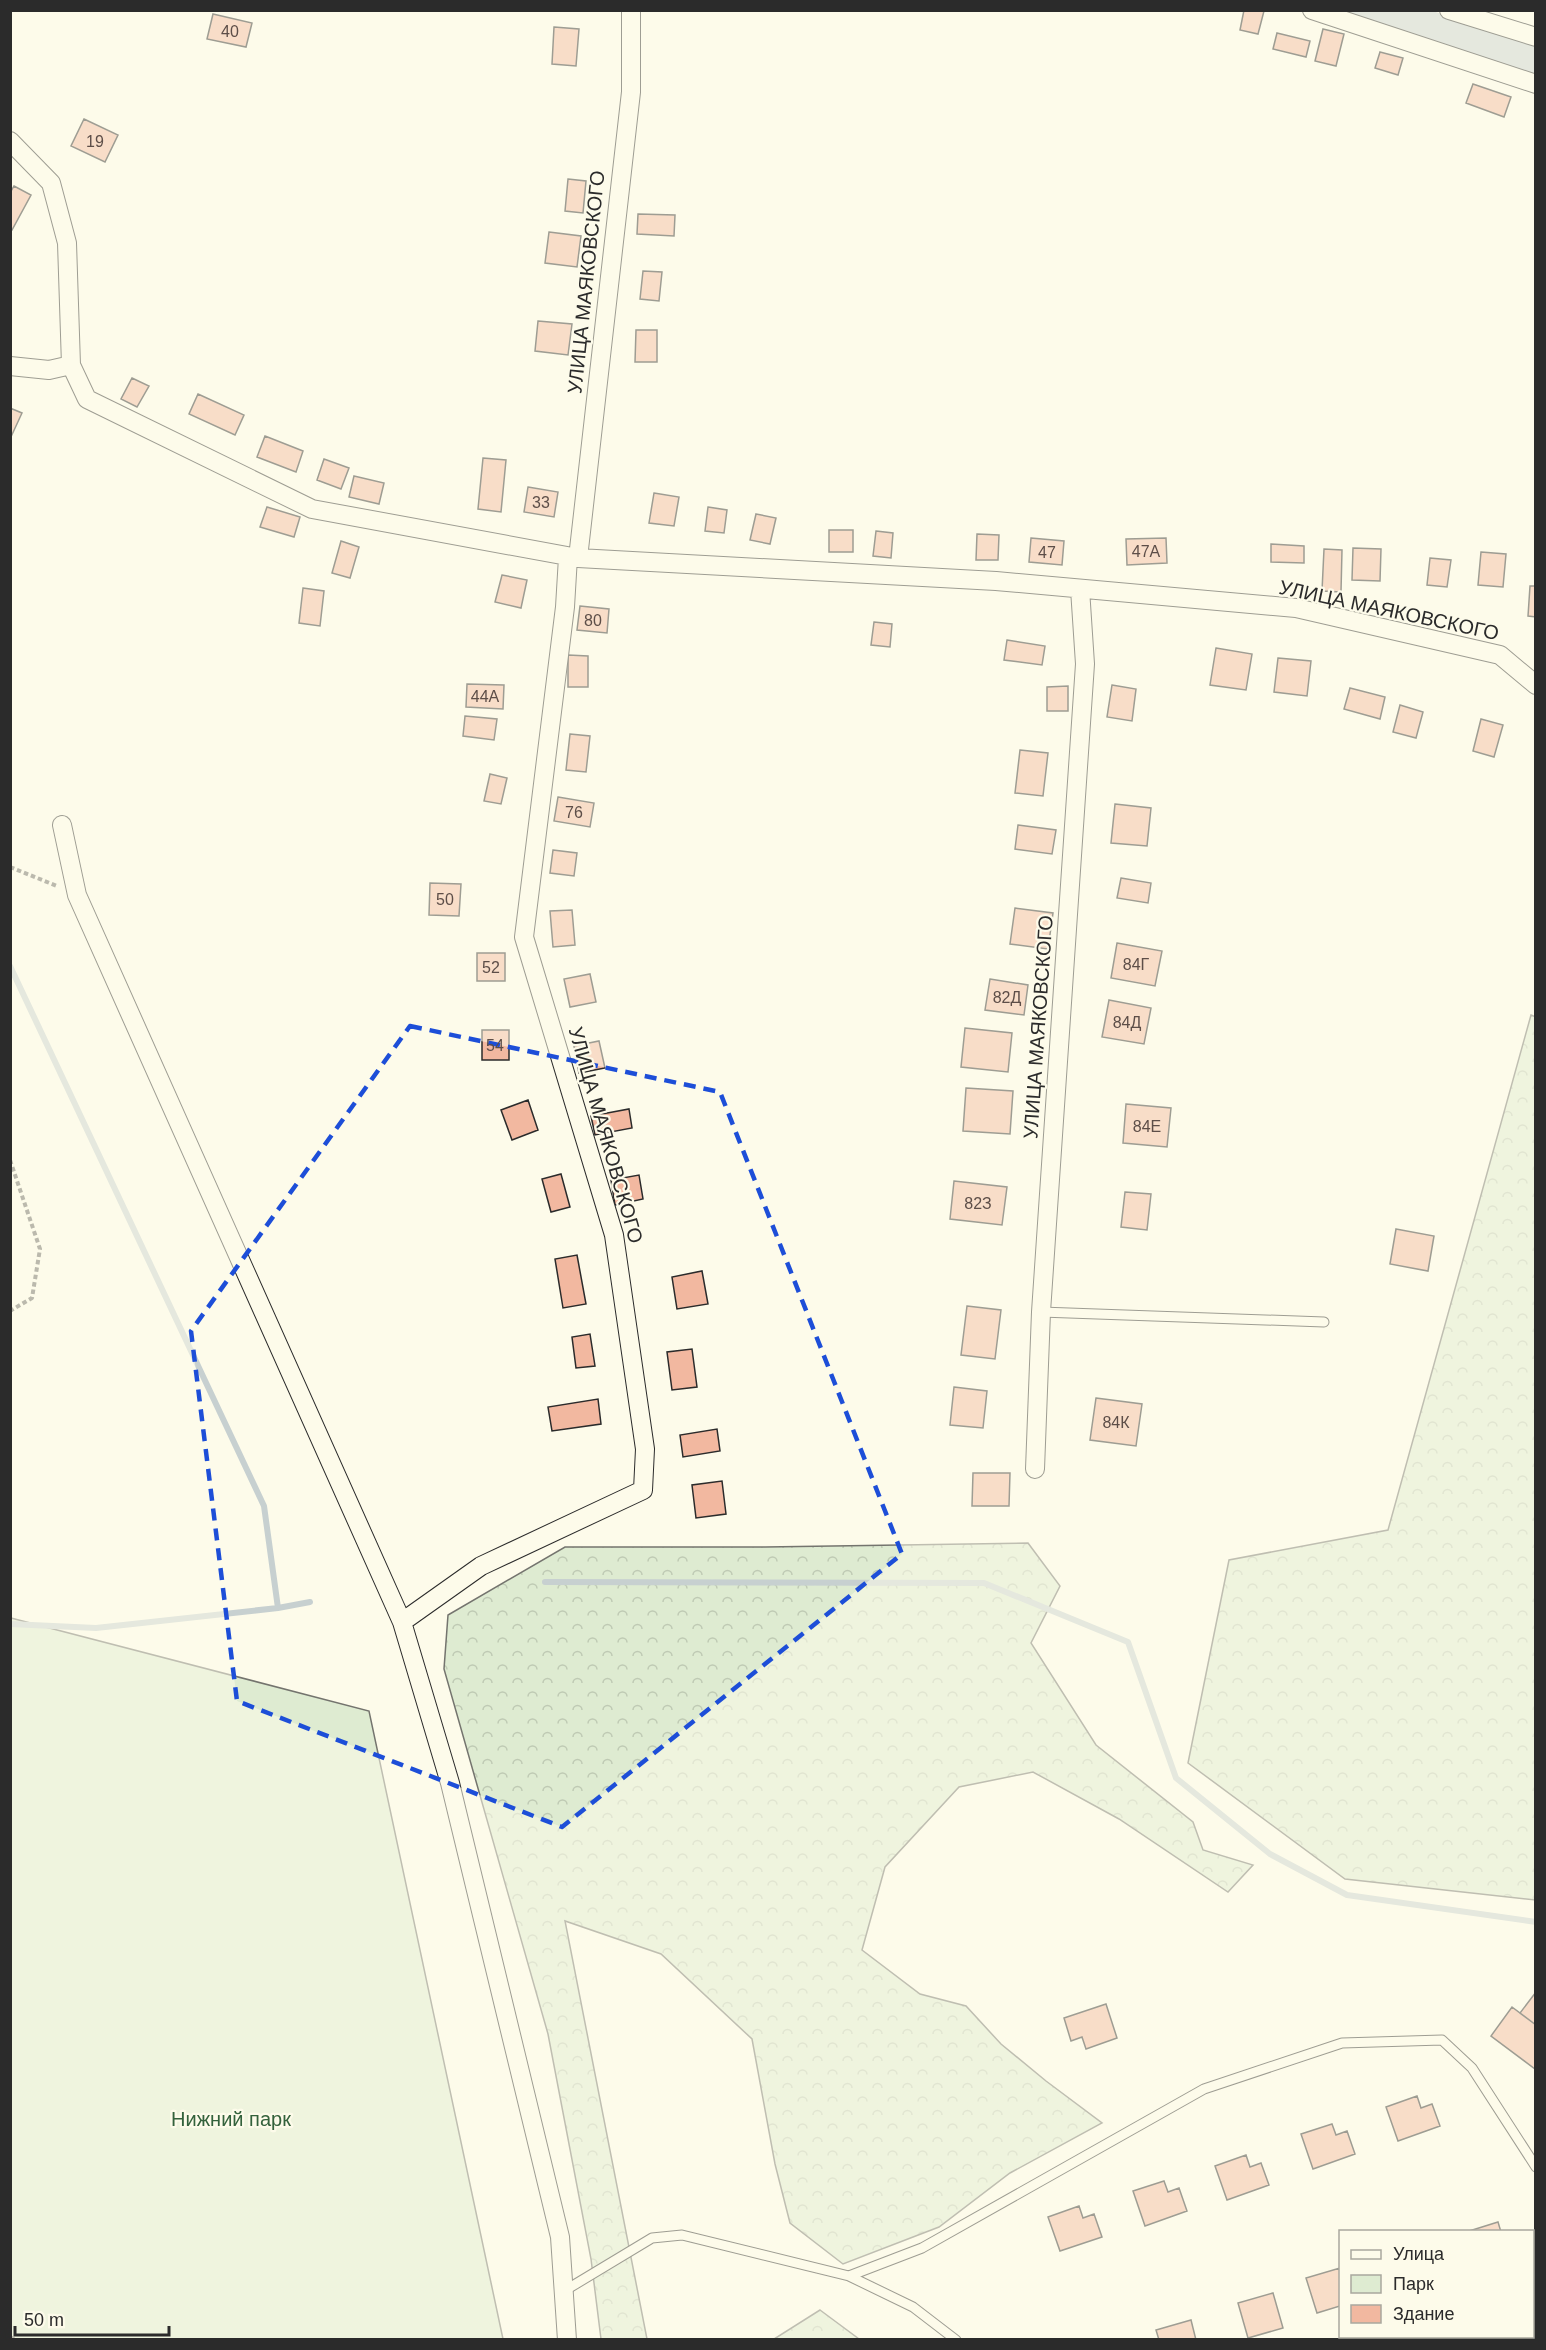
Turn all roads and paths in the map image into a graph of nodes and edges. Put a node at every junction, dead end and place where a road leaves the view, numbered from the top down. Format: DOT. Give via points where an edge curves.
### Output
graph roads {
  1 [pos="631,10"];
  2 [pos="1312,10"];
  3 [pos="1449,10"];
  4 [pos="1536,37"];
  5 [pos="1536,84"];
  6 [pos="10,141"];
  7 [pos="71,364"];
  8 [pos="10,366"];
  9 [pos="573,557"];
  10 [pos="1080,589"];
  11 [pos="1536,685"];
  12 [pos="62,825"];
  13 [pos="10,867"];
  14 [pos="77,895"];
  15 [pos="10,1160"];
  16 [pos="10,1311"];
  17 [pos="1041,1312"];
  18 [pos="1324,1322"];
  19 [pos="1035,1469"];
  20 [pos="402,1622"];
  21 [pos="1536,2167"];
  22 [pos="849,2276"];
  23 [pos="564,2291"];
  24 [pos="10,2337"];
  25 [pos="16,2340"];
  26 [pos="567,2340"];
  27 [pos="956,2340"];
  1 -- 9 [label="street, УЛИЦА МАЯКОВСКОГО" via="631,92"];
  2 -- 5 [label="street"];
  3 -- 4 [label="street"];
  6 -- 7 [label="street, УЛИЦА МАЯКОВСКОГО" via="51,183 67,243"];
  7 -- 8 [label="street" via="49,370"];
  7 -- 9 [label="street, УЛИЦА МАЯКОВСКОГО" via="87,399 312,509"];
  9 -- 10 [label="street, УЛИЦА МАЯКОВСКОГО"];
  9 -- 20 [label="street, УЛИЦА МАЯКОВСКОГО" via="524,937 614,1235 645,1449 643,1490 481,1566"];
  10 -- 11 [label="street, УЛИЦА МАЯКОВСКОГО" via="1296,608 1500,655"];
  10 -- 17 [label="street, УЛИЦА МАЯКОВСКОГО" via="1085,664"];
  12 -- 14 [label="street"];
  13 -- 14 [label="path"];
  14 -- 20 [label="street"];
  15 -- 16 [label="path" via="40,1249 32,1298"];
  17 -- 18 [label="lane"];
  17 -- 19 [label="street, УЛИЦА МАЯКОВСКОГО"];
  20 -- 23 [label="street" via="450,1783 560,2237"];
  21 -- 22 [label="lane" via="1472,2068 1442,2040 1342,2043 1204,2089 922,2248"];
  22 -- 23 [label="lane" via="682,2235 652,2238"];
  22 -- 27 [label="lane" via="913,2307"];
  23 -- 26 [label="street"];
  24 -- 25 [label="path"];
}
